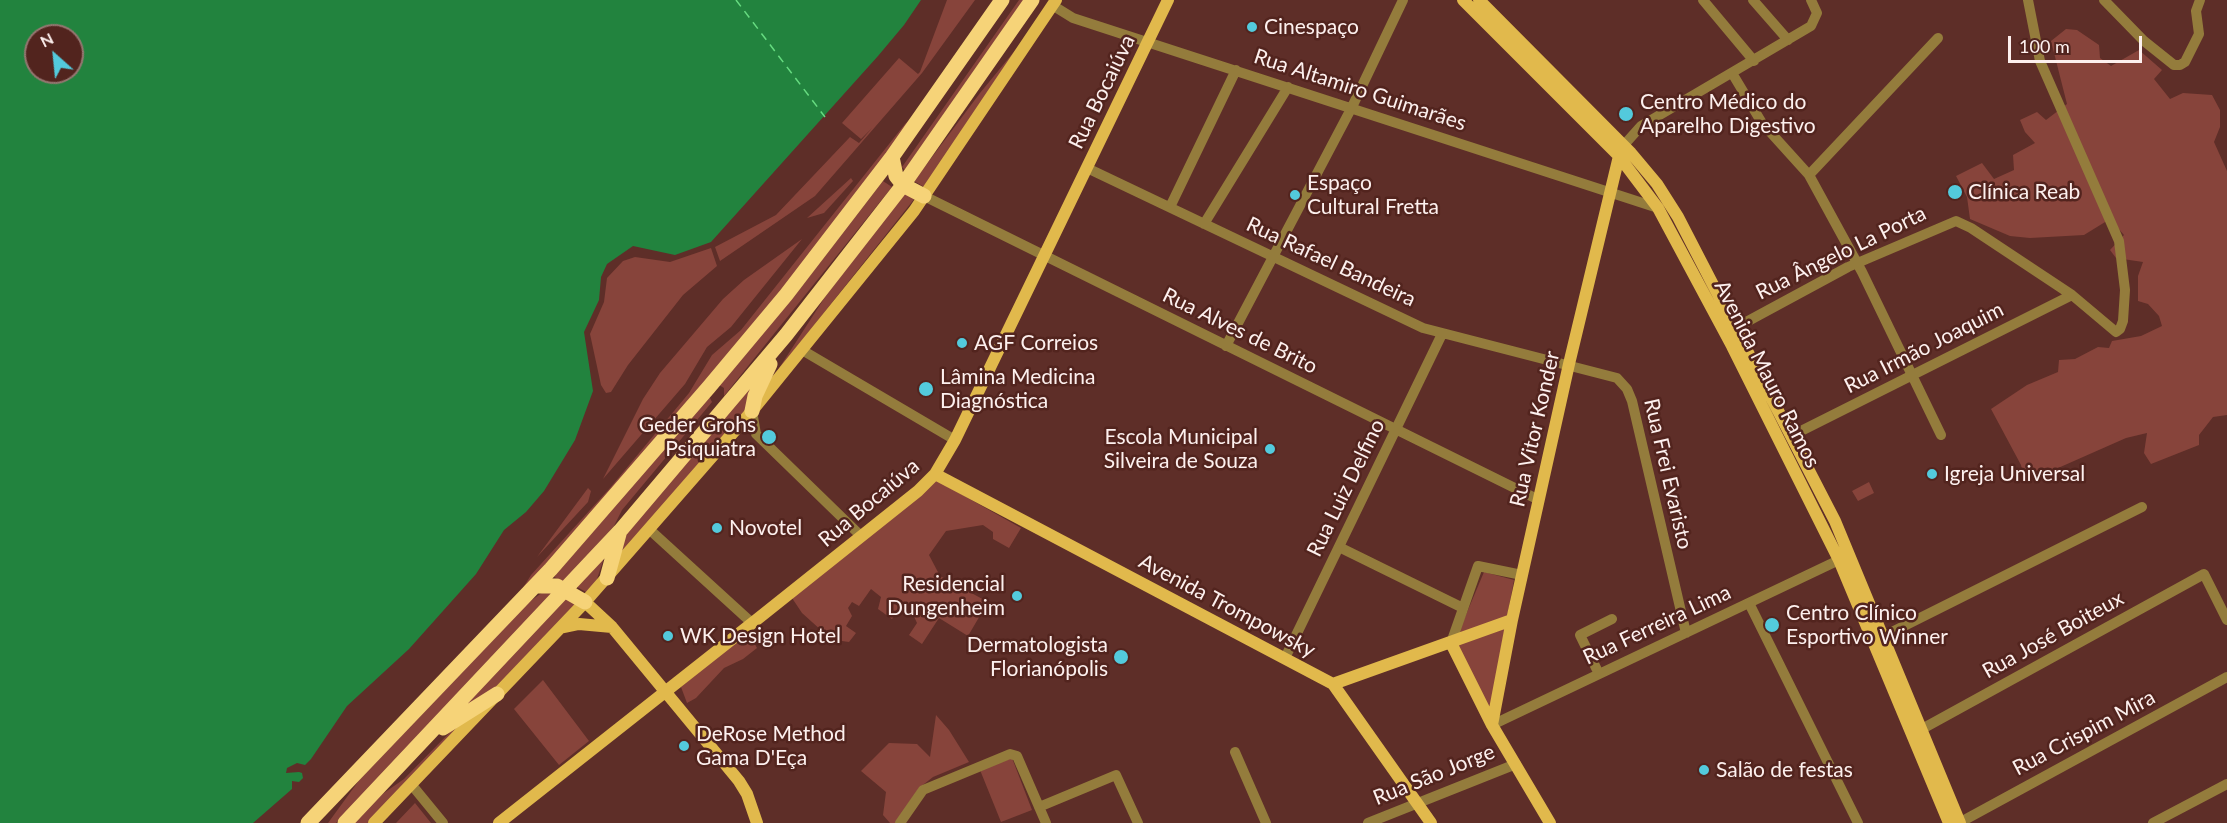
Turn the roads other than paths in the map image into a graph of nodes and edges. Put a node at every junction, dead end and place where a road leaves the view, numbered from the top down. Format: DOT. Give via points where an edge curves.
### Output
graph roads {
  1 [pos="1002,0"];
  2 [pos="1168,0"];
  3 [pos="1403,0"];
  4 [pos="1462,0"];
  5 [pos="1479,0"];
  6 [pos="1703,0"];
  7 [pos="1753,0"];
  8 [pos="1810,0"];
  9 [pos="2028,0"];
  10 [pos="2104,0"];
  11 [pos="2200,0"];
  12 [pos="1031,1"];
  13 [pos="1054,3"];
  14 [pos="1938,38"];
  15 [pos="1788,40"];
  16 [pos="1148,41"];
  17 [pos="1754,61"];
  18 [pos="1236,70"];
  19 [pos="1732,73"];
  20 [pos="1288,87"];
  21 [pos="1352,107"];
  22 [pos="1621,150"];
  23 [pos="892,157"];
  24 [pos="1087,168"];
  25 [pos="1809,175"];
  26 [pos="903,184"];
  27 [pos="1610,192"];
  28 [pos="924,196"];
  29 [pos="1170,207"];
  30 [pos="1658,208"];
  31 [pos="1204,224"];
  32 [pos="1044,256"];
  33 [pos="1274,257"];
  34 [pos="1856,263"];
  35 [pos="2072,295"];
  36 [pos="1737,327"];
  37 [pos="1442,334"];
  38 [pos="786,335"];
  39 [pos="1226,346"];
  40 [pos="802,350"];
  41 [pos="1569,364"];
  42 [pos="1911,376"];
  43 [pos="709,387"];
  44 [pos="752,411"];
  45 [pos="713,422"];
  46 [pos="1396,430"];
  47 [pos="1793,435"];
  48 [pos="1941,435"];
  49 [pos="955,440"];
  50 [pos="935,474"];
  51 [pos="1539,500"];
  52 [pos="2142,507"];
  53 [pos="650,530"];
  54 [pos="620,531"];
  55 [pos="861,536"];
  56 [pos="1339,547"];
  57 [pos="1845,557"];
  58 [pos="1522,575"];
  59 [pos="607,578"];
  60 [pos="535,586"];
  61 [pos="566,589"];
  62 [pos="1749,603"];
  63 [pos="591,607"];
  64 [pos="1463,608"];
  65 [pos="1612,619"];
  66 [pos="1512,620"];
  67 [pos="2227,620"];
  68 [pos="752,623"];
  69 [pos="612,627"];
  70 [pos="1495,627"];
  71 [pos="560,628"];
  72 [pos="1686,633"];
  73 [pos="1884,636"];
  74 [pos="1509,638"];
  75 [pos="1450,643"];
  76 [pos="1285,658"];
  77 [pos="1599,674"];
  78 [pos="2227,677"];
  79 [pos="1333,684"];
  80 [pos="666,692"];
  81 [pos="497,694"];
  82 [pos="1492,724"];
  83 [pos="1922,729"];
  84 [pos="423,741"];
  85 [pos="1235,752"];
  86 [pos="1516,764"];
  87 [pos="411,784"];
  88 [pos="2227,784"];
  89 [pos="1418,803"];
  90 [pos="1039,807"];
  91 [pos="308,823"];
  92 [pos="345,823"];
  93 [pos="374,823"];
  94 [pos="443,823"];
  95 [pos="499,823"];
  96 [pos="757,823"];
  97 [pos="900,823"];
  98 [pos="1046,823"];
  99 [pos="1138,823"];
  100 [pos="1266,823"];
  101 [pos="1368,823"];
  102 [pos="1431,823"];
  103 [pos="1550,823"];
  104 [pos="1858,823"];
  105 [pos="1949,823"];
  106 [pos="1960,823"];
  107 [pos="2153,823"];
  1 -- 23 [label="highway"];
  2 -- 16 [label="main road, Rua Bocaiúva"];
  3 -- 21 [label="street"];
  4 -- 22 [label="main road, Avenida Mauro Ramos"];
  5 -- 22 [label="main road, Avenida Mauro Ramos"];
  6 -- 17 [label="street"];
  7 -- 15 [label="street"];
  8 -- 15 [label="street" via="1817,13 1811,26"];
  9 -- 35 [label="street, Rua Ângelo La Porta" via="2040,61 2119,241 2125,290 2122,326 2116,332"];
  10 -- 11 [label="street" via="2174,65 2185,62 2199,34 2196,11"];
  12 -- 26 [label="highway"];
  13 -- 16 [label="street, Rua Altamiro Guimarães" via="1073,18"];
  13 -- 28 [label="main road"];
  14 -- 25 [label="street"];
  15 -- 17 [label="street"];
  16 -- 18 [label="street, Rua Altamiro Guimarães"];
  16 -- 24 [label="main road, Rua Bocaiúva"];
  17 -- 19 [label="street"];
  18 -- 20 [label="street, Rua Altamiro Guimarães"];
  18 -- 29 [label="street"];
  19 -- 22 [label="street" via="1641,126"];
  19 -- 25 [label="street" via="1762,123"];
  20 -- 21 [label="street, Rua Altamiro Guimarães"];
  20 -- 31 [label="street"];
  21 -- 27 [label="street, Rua Altamiro Guimarães"];
  21 -- 33 [label="street"];
  22 -- 27 [label="main road, Rua Vitor Konder"];
  22 -- 30 [label="main road, Avenida Mauro Ramos"];
  22 -- 36 [label="main road, Avenida Mauro Ramos" via="1669,201"];
  23 -- 26 [label="highway" via="896,176"];
  23 -- 43 [label="highway"];
  24 -- 29 [label="street, Rua Rafael Bandeira"];
  24 -- 32 [label="main road, Rua Bocaiúva"];
  25 -- 34 [label="street"];
  26 -- 28 [label="highway"];
  26 -- 38 [label="highway"];
  27 -- 30 [label="street, Rua Altamiro Guimarães"];
  27 -- 41 [label="main road, Rua Vitor Konder"];
  28 -- 32 [label="street, Rua Alves de Brito"];
  28 -- 40 [label="main road"];
  29 -- 31 [label="street, Rua Rafael Bandeira"];
  30 -- 57 [label="main road, Avenida Mauro Ramos"];
  31 -- 33 [label="street, Rua Rafael Bandeira"];
  32 -- 39 [label="street, Rua Alves de Brito"];
  32 -- 49 [label="main road, Rua Bocaiúva"];
  33 -- 37 [label="street, Rua Rafael Bandeira"];
  33 -- 39 [label="street"];
  34 -- 35 [label="street, Rua Ângelo La Porta" via="1956,221"];
  34 -- 36 [label="street, Rua Ângelo La Porta"];
  34 -- 42 [label="street"];
  35 -- 42 [label="street, Rua Irmão Joaquim"];
  36 -- 47 [label="main road, Avenida Mauro Ramos"];
  37 -- 41 [label="street, Rua Rafael Bandeira"];
  37 -- 46 [label="street, Rua Luiz Delfino"];
  38 -- 44 [label="highway" via="762,380"];
  38 -- 45 [label="highway"];
  39 -- 46 [label="street, Rua Alves de Brito"];
  40 -- 44 [label="main road"];
  40 -- 49 [label="street"];
  41 -- 51 [label="main road, Rua Vitor Konder"];
  41 -- 72 [label="street, Rua Frei Evaristo" via="1613,375 1627,389"];
  42 -- 47 [label="street, Rua Irmão Joaquim"];
  42 -- 48 [label="street"];
  43 -- 45 [label="highway" via="718,397"];
  43 -- 60 [label="highway" via="618,496"];
  44 -- 53 [label="main road"];
  44 -- 55 [label="street" via="756,434"];
  45 -- 54 [label="highway"];
  46 -- 51 [label="street, Rua Alves de Brito"];
  46 -- 56 [label="street, Rua Luiz Delfino"];
  47 -- 57 [label="main road, Avenida Mauro Ramos"];
  49 -- 50 [label="main road, Rua Bocaiúva"];
  50 -- 55 [label="main road, Rua Bocaiúva"];
  50 -- 76 [label="main road, Avenida Trompowsky"];
  51 -- 58 [label="main road, Rua Vitor Konder"];
  52 -- 73 [label="street"];
  53 -- 59 [label="main road"];
  53 -- 68 [label="street"];
  54 -- 59 [label="highway"];
  54 -- 61 [label="highway"];
  55 -- 68 [label="main road, Rua Bocaiúva"];
  56 -- 64 [label="street"];
  56 -- 76 [label="street, Rua Luiz Delfino"];
  57 -- 62 [label="street, Rua Ferreira Lima"];
  57 -- 73 [label="main road, Avenida Mauro Ramos"];
  57 -- 105 [label="main road, Avenida Mauro Ramos"];
  58 -- 64 [label="street" via="1478,566"];
  58 -- 66 [label="main road, Rua Vitor Konder"];
  59 -- 63 [label="main road"];
  60 -- 61 [label="highway" via="547,584"];
  60 -- 91 [label="highway"];
  61 -- 63 [label="highway"];
  61 -- 84 [label="highway"];
  62 -- 72 [label="street, Rua Ferreira Lima"];
  62 -- 104 [label="street"];
  63 -- 69 [label="main road"];
  63 -- 71 [label="main road"];
  64 -- 75 [label="street"];
  65 -- 77 [label="street" via="1580,635"];
  66 -- 70 [label="main road"];
  66 -- 74 [label="main road, Rua Vitor Konder"];
  67 -- 83 [label="street, Rua José Boiteux" via="2204,574"];
  68 -- 80 [label="main road, Rua Bocaiúva"];
  69 -- 71 [label="main road" via="579,624"];
  69 -- 80 [label="main road"];
  70 -- 74 [label="main road" via="1504,630"];
  70 -- 75 [label="main road"];
  71 -- 81 [label="main road"];
  72 -- 77 [label="street, Rua Ferreira Lima"];
  73 -- 83 [label="main road, Avenida Mauro Ramos"];
  74 -- 82 [label="main road, Rua Vitor Konder"];
  75 -- 79 [label="main road"];
  75 -- 82 [label="main road"];
  76 -- 79 [label="main road, Avenida Trompowsky"];
  77 -- 82 [label="street, Rua Ferreira Lima"];
  78 -- 106 [label="street, Rua Crispim Mira"];
  79 -- 89 [label="main road"];
  80 -- 95 [label="main road, Rua Bocaiúva"];
  80 -- 96 [label="main road" via="739,781"];
  81 -- 84 [label="highway"];
  81 -- 87 [label="main road"];
  82 -- 86 [label="main road"];
  83 -- 106 [label="main road, Avenida Mauro Ramos"];
  84 -- 92 [label="highway"];
  85 -- 100 [label="street"];
  86 -- 89 [label="street, Rua São Jorge"];
  86 -- 103 [label="main road"];
  87 -- 93 [label="main road"];
  87 -- 94 [label="street"];
  88 -- 107 [label="street"];
  89 -- 101 [label="street, Rua São Jorge"];
  89 -- 102 [label="main road"];
  90 -- 97 [label="street" via="1014,754 923,790"];
  90 -- 98 [label="street"];
  90 -- 99 [label="street" via="1116,775"];
}
